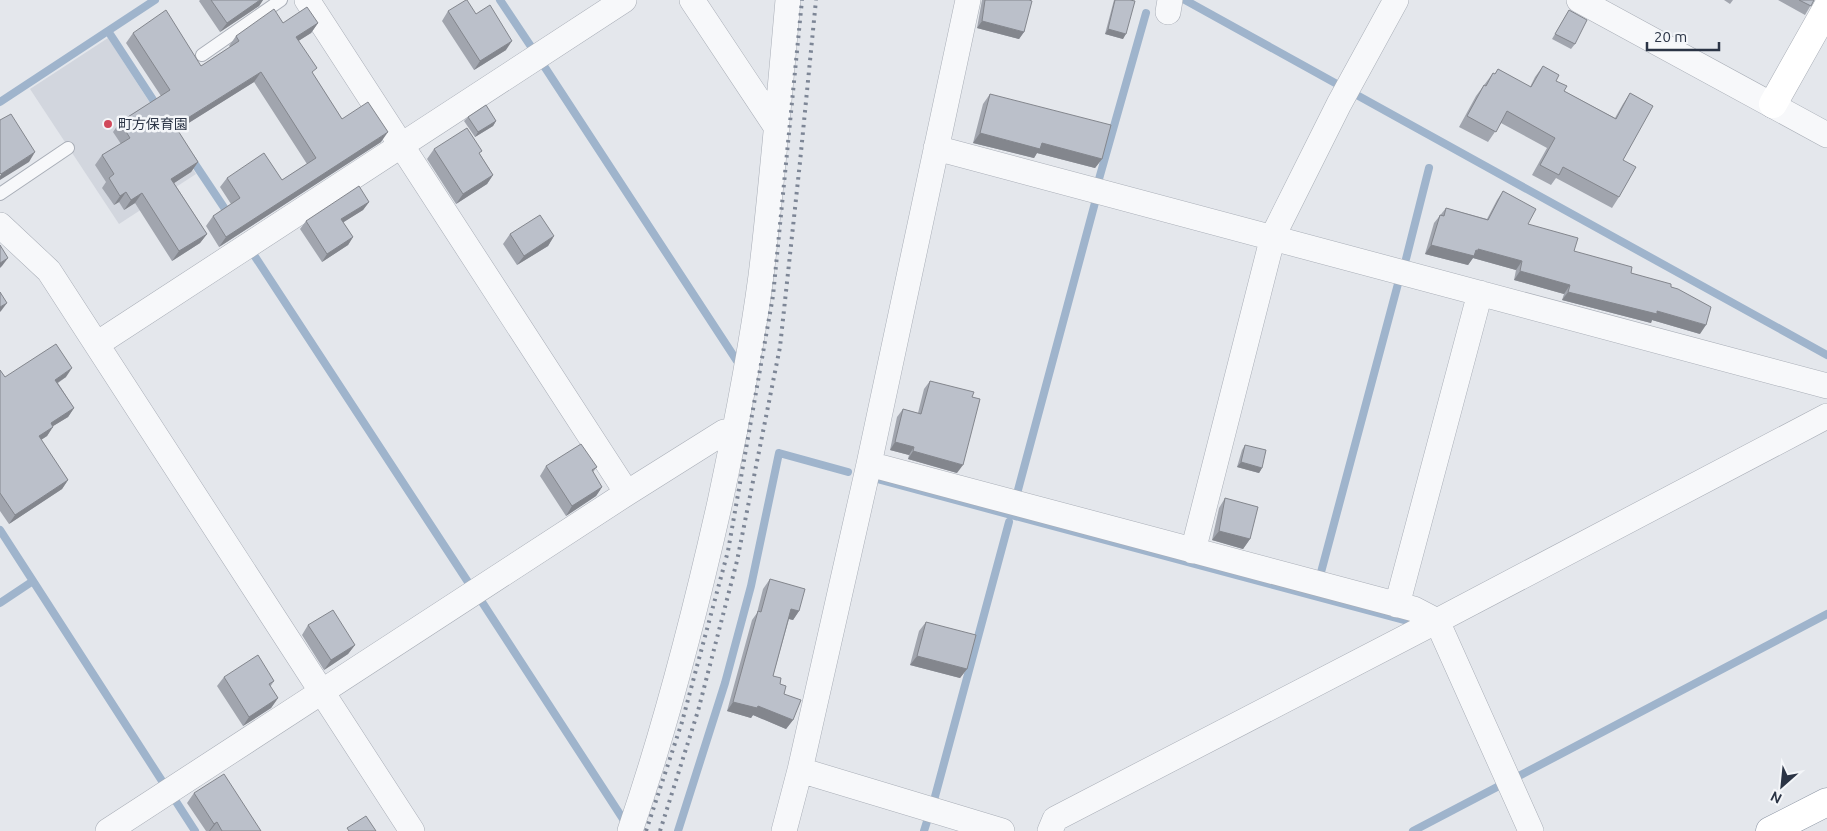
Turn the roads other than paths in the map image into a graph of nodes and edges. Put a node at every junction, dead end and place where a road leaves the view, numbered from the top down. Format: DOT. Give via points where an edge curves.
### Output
graph roads {
  1 [pos="282,0"];
  2 [pos="306,0"];
  3 [pos="624,0"];
  4 [pos="692,0"];
  5 [pos="788,0"];
  6 [pos="968,0"];
  7 [pos="1396,0"];
  8 [pos="1579,0"];
  9 [pos="1827,8"];
  10 [pos="202,55"];
  11 [pos="1773,104"];
  12 [pos="777,128"];
  13 [pos="1827,135"];
  14 [pos="402,145"];
  15 [pos="68,148"];
  16 [pos="936,148"];
  17 [pos="0,194"];
  18 [pos="0,225"];
  19 [pos="1273,236"];
  20 [pos="1480,293"];
  21 [pos="97,344"];
  22 [pos="1827,386"];
  23 [pos="1827,416"];
  24 [pos="735,430"];
  25 [pos="869,464"];
  26 [pos="627,493"];
  27 [pos="1193,551"];
  28 [pos="1397,605"];
  29 [pos="1437,622"];
  30 [pos="323,691"];
  31 [pos="800,770"];
  32 [pos="1827,802"];
  33 [pos="108,831"];
  34 [pos="412,831"];
  35 [pos="630,831"];
  36 [pos="784,831"];
  37 [pos="1002,831"];
  38 [pos="1050,831"];
  39 [pos="1531,831"];
  40 [pos="1770,831"];
  1 -- 10 [label="lane"];
  2 -- 14 [label="street"];
  3 -- 14 [label="street"];
  4 -- 12 [label="street"];
  5 -- 12 [label="street"];
  6 -- 16 [label="street"];
  7 -- 19 [label="street"];
  8 -- 11 [label="street"];
  9 -- 11 [label="main road"];
  11 -- 13 [label="street"];
  12 -- 24 [label="street" via="760,277"];
  14 -- 21 [label="street"];
  14 -- 26 [label="street"];
  15 -- 17 [label="lane"];
  16 -- 19 [label="street"];
  16 -- 25 [label="street"];
  18 -- 21 [label="street" via="49,271"];
  19 -- 20 [label="street"];
  19 -- 27 [label="street"];
  20 -- 22 [label="street"];
  20 -- 28 [label="street"];
  21 -- 30 [label="street"];
  23 -- 29 [label="street"];
  24 -- 26 [label="street" via="724,432"];
  24 -- 35 [label="street" via="701,587"];
  25 -- 27 [label="street"];
  25 -- 31 [label="street"];
  26 -- 30 [label="street"];
  27 -- 28 [label="street"];
  28 -- 29 [label="street" via="1414,609"];
  29 -- 38 [label="street" via="1054,819"];
  29 -- 39 [label="street"];
  30 -- 33 [label="street"];
  30 -- 34 [label="street"];
  31 -- 36 [label="street"];
  31 -- 37 [label="street"];
  32 -- 40 [label="main road"];
}
